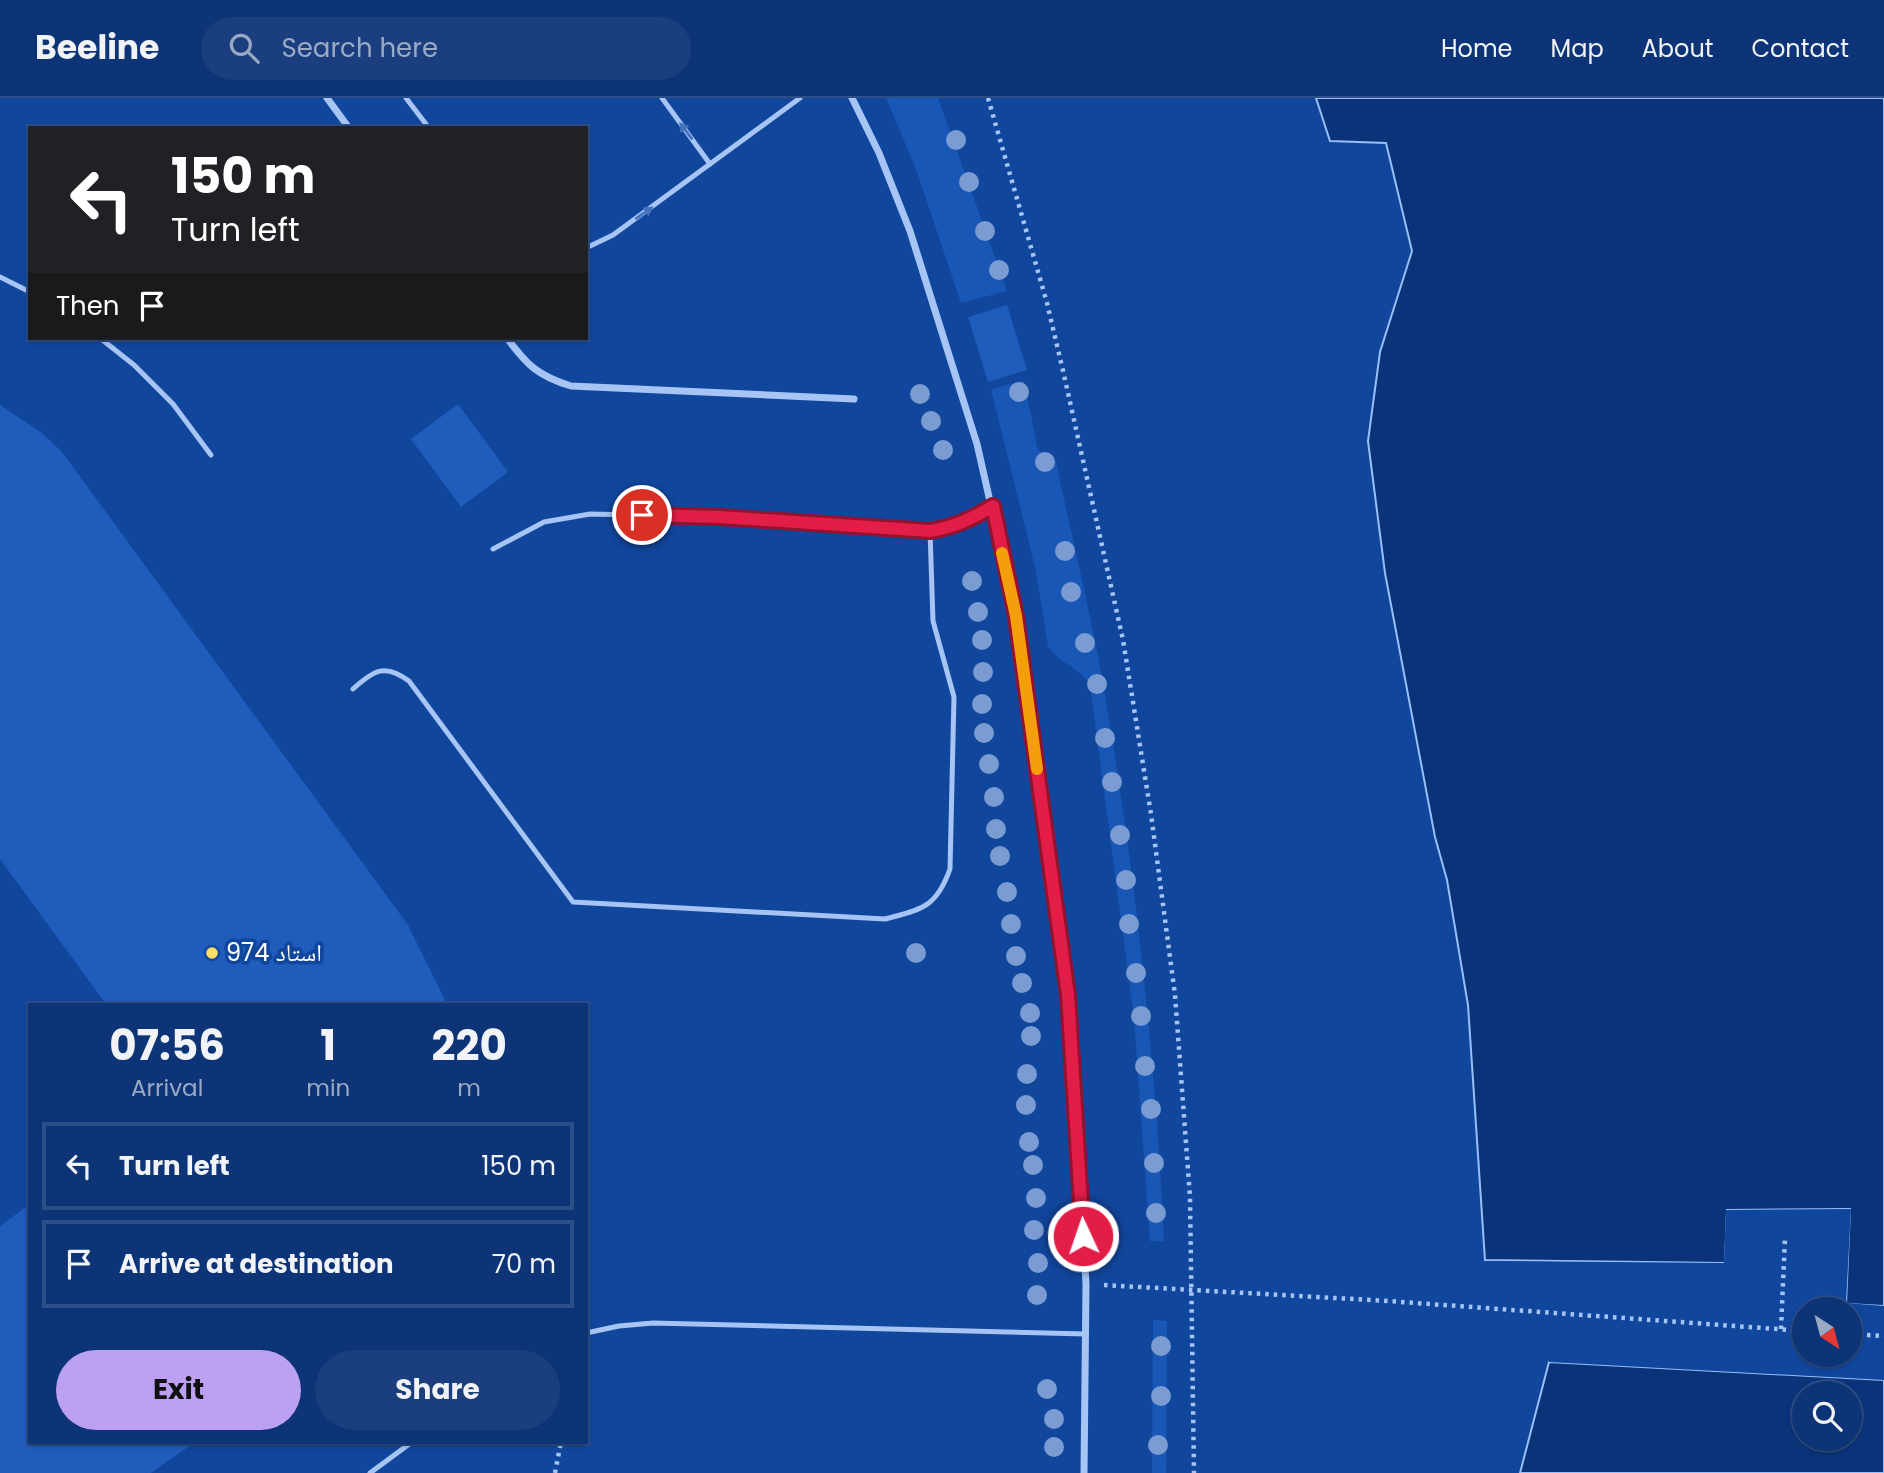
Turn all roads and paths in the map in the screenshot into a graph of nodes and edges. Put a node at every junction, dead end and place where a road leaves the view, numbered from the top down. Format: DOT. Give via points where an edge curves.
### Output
graph roads {
  1 [pos="327,98"];
  2 [pos="406,98"];
  3 [pos="662,98"];
  4 [pos="800,98"];
  5 [pos="852,98"];
  6 [pos="988,98"];
  7 [pos="348,126"];
  8 [pos="427,126"];
  9 [pos="710,164"];
  10 [pos="588,247"];
  11 [pos="0,277"];
  12 [pos="28,291"];
  13 [pos="103,340"];
  14 [pos="509,340"];
  15 [pos="855,399"];
  16 [pos="211,455"];
  17 [pos="993,506"];
  18 [pos="930,531"];
  19 [pos="493,549"];
  20 [pos="353,688"];
  21 [pos="1785,1238"];
  22 [pos="1086,1284"];
  23 [pos="1190,1290"];
  24 [pos="1781,1329"];
  25 [pos="1792,1330"];
  26 [pos="588,1333"];
  27 [pos="1086,1334"];
  28 [pos="1862,1335"];
  29 [pos="1884,1336"];
  30 [pos="409,1444"];
  31 [pos="561,1444"];
  32 [pos="369,1473"];
  33 [pos="555,1473"];
  34 [pos="1084,1473"];
  35 [pos="1194,1473"];
  1 -- 7 [label="street"];
  2 -- 8 [label="lane"];
  9 -- 3 [label="lane, one-way"];
  4 -- 9 [label="lane"];
  5 -- 17 [label="street" via="911,231"];
  6 -- 23 [label="path" via="1047,303 1139,731 1175,995 1190,1197"];
  10 -- 9 [label="lane, one-way" via="614,235"];
  11 -- 12 [label="lane"];
  13 -- 16 [label="lane" via="173,404"];
  14 -- 15 [label="street" via="533,369 571,386"];
  17 -- 18 [label="lane" via="962,523"];
  17 -- 22 [label="street" via="1016,616 1068,995"];
  18 -- 19 [label="lane" via="590,513 544,522"];
  18 -- 20 [label="lane" via="933,621 954,697 950,869 924,909 885,919 573,902 409,681 390,670 379,671"];
  21 -- 24 [label="path"];
  22 -- 23 [label="path"];
  22 -- 27 [label="street"];
  23 -- 24 [label="path"];
  23 -- 35 [label="path"];
  24 -- 25 [label="path"];
  26 -- 27 [label="lane" via="653,1323"];
  27 -- 34 [label="street"];
  28 -- 29 [label="path"];
  30 -- 32 [label="lane"];
  31 -- 33 [label="path"];
}
